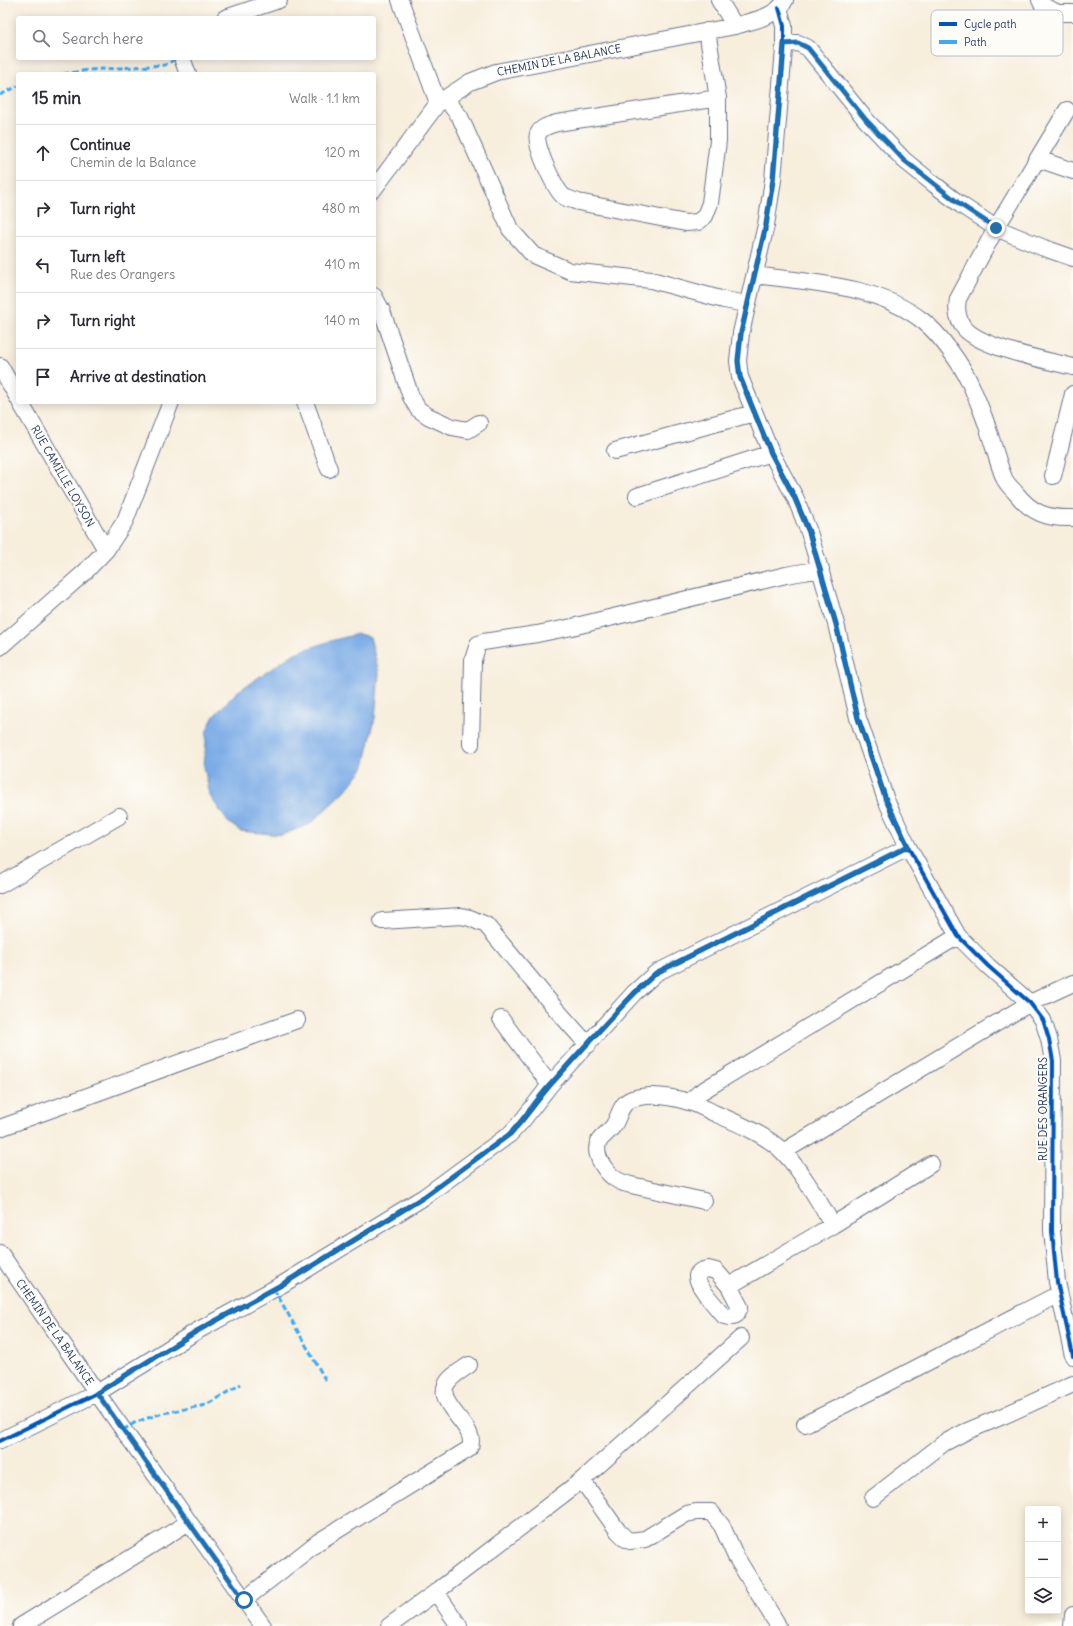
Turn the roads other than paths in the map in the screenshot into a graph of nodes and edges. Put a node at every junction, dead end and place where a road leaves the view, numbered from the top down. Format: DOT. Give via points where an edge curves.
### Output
graph roads {
  1 [pos="279,0"];
  2 [pos="400,0"];
  3 [pos="720,0"];
  4 [pos="1040,0"];
  5 [pos="782,4"];
  6 [pos="1052,10"];
  7 [pos="231,16"];
  8 [pos="735,26"];
  9 [pos="707,32"];
  10 [pos="784,44"];
  11 [pos="183,60"];
  12 [pos="187,72"];
  13 [pos="718,98"];
  14 [pos="442,101"];
  15 [pos="1066,110"];
  16 [pos="1038,159"];
  17 [pos="1073,171"];
  18 [pos="376,186"];
  19 [pos="996,228"];
  20 [pos="1073,258"];
  21 [pos="755,275"];
  22 [pos="376,300"];
  23 [pos="747,304"];
  24 [pos="0,366"];
  25 [pos="1073,367"];
  26 [pos="16,394"];
  27 [pos="1073,394"];
  28 [pos="21,404"];
  29 [pos="170,404"];
  30 [pos="306,404"];
  31 [pos="754,413"];
  32 [pos="479,423"];
  33 [pos="615,451"];
  34 [pos="771,453"];
  35 [pos="329,469"];
  36 [pos="1053,476"];
  37 [pos="637,496"];
  38 [pos="1073,518"];
  39 [pos="106,550"];
  40 [pos="821,569"];
  41 [pos="0,647"];
  42 [pos="471,744"];
  43 [pos="119,816"];
  44 [pos="908,846"];
  45 [pos="0,885"];
  46 [pos="382,922"];
  47 [pos="958,936"];
  48 [pos="1073,983"];
  49 [pos="1030,1003"];
  50 [pos="501,1019"];
  51 [pos="297,1020"];
  52 [pos="588,1045"];
  53 [pos="550,1085"];
  54 [pos="690,1102"];
  55 [pos="0,1128"];
  56 [pos="783,1152"];
  57 [pos="931,1164"];
  58 [pos="704,1200"];
  59 [pos="833,1225"];
  60 [pos="0,1253"];
  61 [pos="729,1286"];
  62 [pos="1059,1294"];
  63 [pos="741,1338"];
  64 [pos="1073,1356"];
  65 [pos="469,1365"];
  66 [pos="1073,1384"];
  67 [pos="97,1393"];
  68 [pos="805,1424"];
  69 [pos="0,1441"];
  70 [pos="582,1480"];
  71 [pos="873,1498"];
  72 [pos="188,1522"];
  73 [pos="436,1592"];
  74 [pos="244,1600"];
  75 [pos="1073,1615"];
  76 [pos="21,1626"];
  77 [pos="263,1626"];
  78 [pos="389,1626"];
  79 [pos="459,1626"];
  80 [pos="778,1626"];
  81 [pos="1072,1626"];
  1 -- 7 [label="street"];
  2 -- 14 [label="street"];
  3 -- 8 [label="street"];
  4 -- 6 [label="street" via="1043,6"];
  5 -- 8 [label="street, CHEMIN DE LA BALANCE" via="772,14"];
  5 -- 10 [label="street, RUE DES ORANGERS"];
  8 -- 9 [label="street, CHEMIN DE LA BALANCE"];
  9 -- 13 [label="street"];
  9 -- 14 [label="street, CHEMIN DE LA BALANCE" via="496,72 470,82"];
  10 -- 19 [label="street" via="798,43 808,48 866,120 904,160 961,205"];
  10 -- 21 [label="street, RUE DES ORANGERS" via="769,212"];
  11 -- 12 [label="street"];
  13 -- 13 [label="street" via="718,141 710,202 705,216 698,222 686,223 578,202 563,196 554,182 536,139 538,133 557,123"];
  14 -- 18 [label="street, CHEMIN DE LA BALANCE"];
  14 -- 23 [label="street" via="460,117 510,228 533,255 570,271 651,280"];
  15 -- 16 [label="street"];
  16 -- 17 [label="street"];
  16 -- 19 [label="street"];
  19 -- 20 [label="street"];
  19 -- 25 [label="street" via="958,298 957,315 961,323 966,330 981,339 1014,352"];
  21 -- 23 [label="street, RUE DES ORANGERS"];
  21 -- 38 [label="street" via="857,289 904,308 924,321 952,354 970,382 1005,479 1018,497 1030,509 1041,515"];
  22 -- 32 [label="street" via="411,397 418,409 440,422 460,429 468,430"];
  23 -- 31 [label="street, RUE DES ORANGERS" via="738,361 740,377"];
  24 -- 26 [label="street"];
  27 -- 36 [label="street"];
  28 -- 39 [label="street, RUE CAMILLE LOYSON"];
  29 -- 39 [label="street" via="125,521"];
  30 -- 35 [label="street"];
  31 -- 33 [label="street"];
  31 -- 34 [label="street, RUE DES ORANGERS"];
  34 -- 37 [label="street"];
  34 -- 40 [label="street, RUE DES ORANGERS" via="794,497"];
  39 -- 41 [label="street" via="85,572"];
  40 -- 42 [label="street" via="572,627 478,644 473,660"];
  40 -- 44 [label="street, RUE DES ORANGERS" via="858,718 886,800"];
  43 -- 45 [label="street"];
  44 -- 47 [label="street, RUE DES ORANGERS"];
  44 -- 52 [label="street" via="656,973 634,993"];
  46 -- 52 [label="street" via="461,916 486,925"];
  47 -- 49 [label="street, RUE DES ORANGERS"];
  47 -- 54 [label="street" via="699,1093"];
  48 -- 49 [label="street"];
  49 -- 56 [label="street"];
  49 -- 62 [label="street, RUE DES ORANGERS" via="1043,1020 1053,1060 1052,1231"];
  50 -- 53 [label="street"];
  51 -- 55 [label="street"];
  52 -- 53 [label="street"];
  53 -- 67 [label="street" via="510,1134 424,1197 283,1284 197,1331"];
  54 -- 56 [label="street" via="766,1139"];
  54 -- 58 [label="street" via="660,1097 631,1100 624,1104 610,1131 597,1147 598,1154 609,1173 619,1181"];
  56 -- 59 [label="street" via="793,1163"];
  57 -- 59 [label="street"];
  59 -- 61 [label="street"];
  60 -- 67 [label="street, CHEMIN DE LA BALANCE"];
  62 -- 64 [label="street, RUE DES ORANGERS"];
  62 -- 68 [label="street"];
  63 -- 70 [label="street"];
  65 -- 74 [label="street" via="451,1378 445,1386 444,1393 470,1435 469,1449 318,1542"];
  66 -- 71 [label="street" via="944,1443"];
  67 -- 69 [label="street"];
  67 -- 72 [label="street, CHEMIN DE LA BALANCE"];
  70 -- 73 [label="street"];
  70 -- 80 [label="street" via="618,1530 630,1541 645,1539 686,1514 710,1512 722,1526 736,1557"];
  72 -- 74 [label="street, CHEMIN DE LA BALANCE"];
  72 -- 76 [label="street"];
  73 -- 78 [label="street"];
  73 -- 79 [label="street"];
  74 -- 77 [label="street, CHEMIN DE LA BALANCE"];
  75 -- 81 [label="street"];
}
